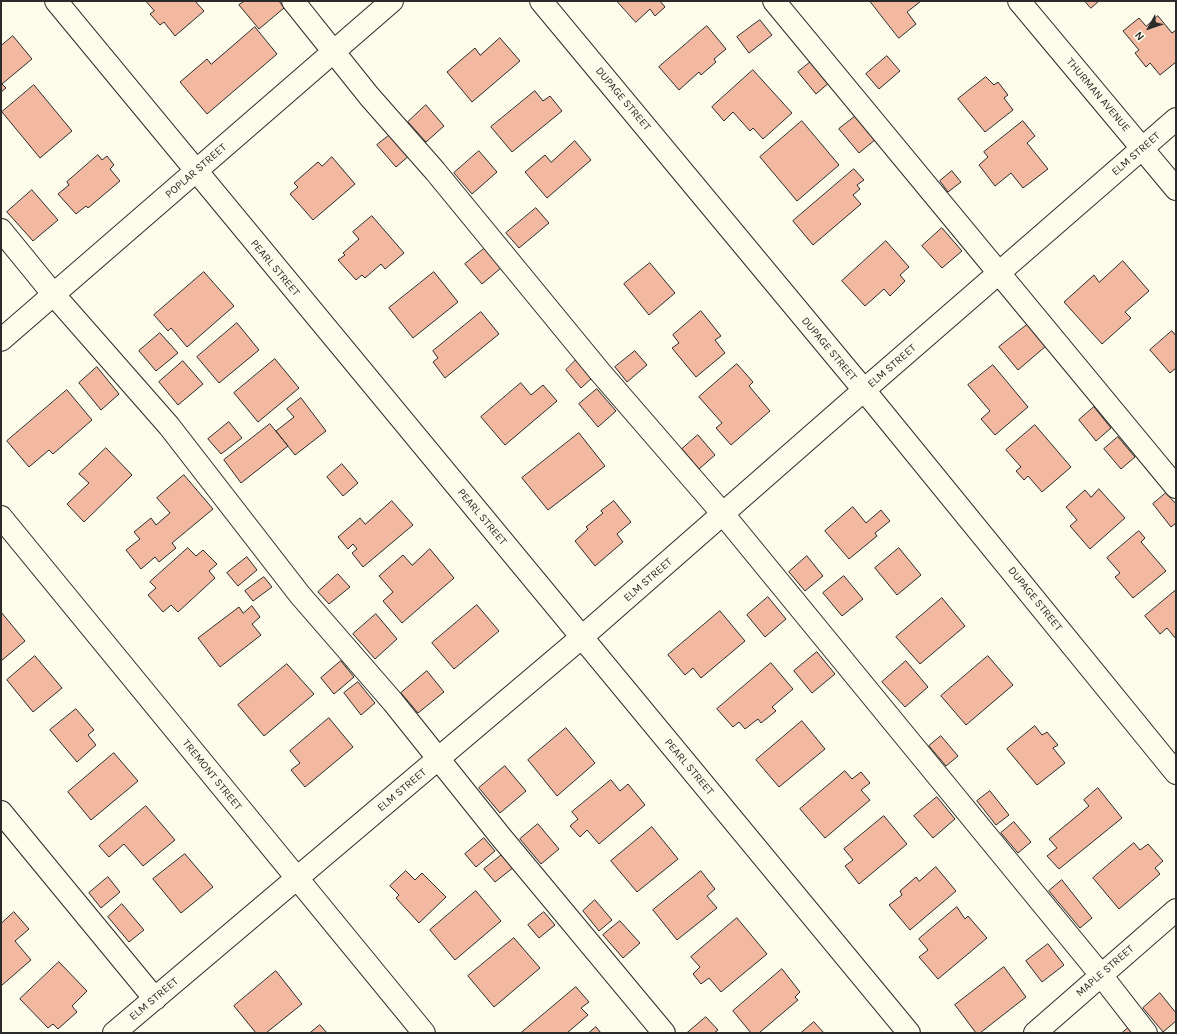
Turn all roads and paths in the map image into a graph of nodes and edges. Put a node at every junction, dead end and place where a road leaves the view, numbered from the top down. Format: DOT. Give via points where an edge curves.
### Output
graph roads {
  1 [pos="56,1"];
  2 [pos="293,1"];
  3 [pos="392,1"];
  4 [pos="541,1"];
  5 [pos="774,1"];
  6 [pos="1019,1"];
  7 [pos="334,52"];
  8 [pos="1176,119"];
  9 [pos="1143,149"];
  10 [pos="196,171"];
  11 [pos="1176,189"];
  12 [pos="1,230"];
  13 [pos="999,273"];
  14 [pos="54,294"];
  15 [pos="1,340"];
  16 [pos="864,390"];
  17 [pos="1176,487"];
  18 [pos="723,514"];
  19 [pos="1,517"];
  20 [pos="582,637"];
  21 [pos="439,759"];
  22 [pos="1176,773"];
  23 [pos="1,812"];
  24 [pos="297,879"];
  25 [pos="1176,910"];
  26 [pos="1101,975"];
  27 [pos="155,999"];
  28 [pos="114,1033"];
  29 [pos="424,1033"];
  30 [pos="664,1033"];
  31 [pos="909,1033"];
  32 [pos="1035,1033"];
  33 [pos="1146,1033"];
  1 -- 10 [label="street, PEARL STREET"];
  2 -- 7 [label="street"];
  3 -- 7 [label="street, POPLAR STREET"];
  4 -- 16 [label="street, DUPAGE STREET"];
  5 -- 13 [label="street"];
  6 -- 9 [label="street, THURMAN AVENUE"];
  7 -- 10 [label="street, POPLAR STREET"];
  7 -- 18 [label="street" via="600,372"];
  8 -- 9 [label="street, ELM STREET"];
  9 -- 11 [label="street, THURMAN AVENUE"];
  9 -- 13 [label="street, ELM STREET"];
  10 -- 14 [label="street, POPLAR STREET"];
  10 -- 20 [label="street, PEARL STREET"];
  12 -- 14 [label="street"];
  13 -- 16 [label="street, ELM STREET"];
  13 -- 17 [label="street"];
  14 -- 15 [label="street, POPLAR STREET"];
  14 -- 21 [label="street" via="169,426 300,595"];
  16 -- 18 [label="street, ELM STREET"];
  16 -- 22 [label="street, DUPAGE STREET"];
  18 -- 20 [label="street, ELM STREET"];
  18 -- 26 [label="street"];
  19 -- 24 [label="street, TREMONT STREET"];
  20 -- 21 [label="street, ELM STREET"];
  20 -- 31 [label="street, PEARL STREET"];
  21 -- 24 [label="street, ELM STREET"];
  21 -- 30 [label="street"];
  23 -- 27 [label="street"];
  24 -- 27 [label="street, ELM STREET"];
  24 -- 29 [label="street, TREMONT STREET"];
  25 -- 26 [label="street, MAPLE STREET"];
  26 -- 32 [label="street, MAPLE STREET"];
  26 -- 33 [label="street"];
  27 -- 28 [label="street, ELM STREET"];
}
